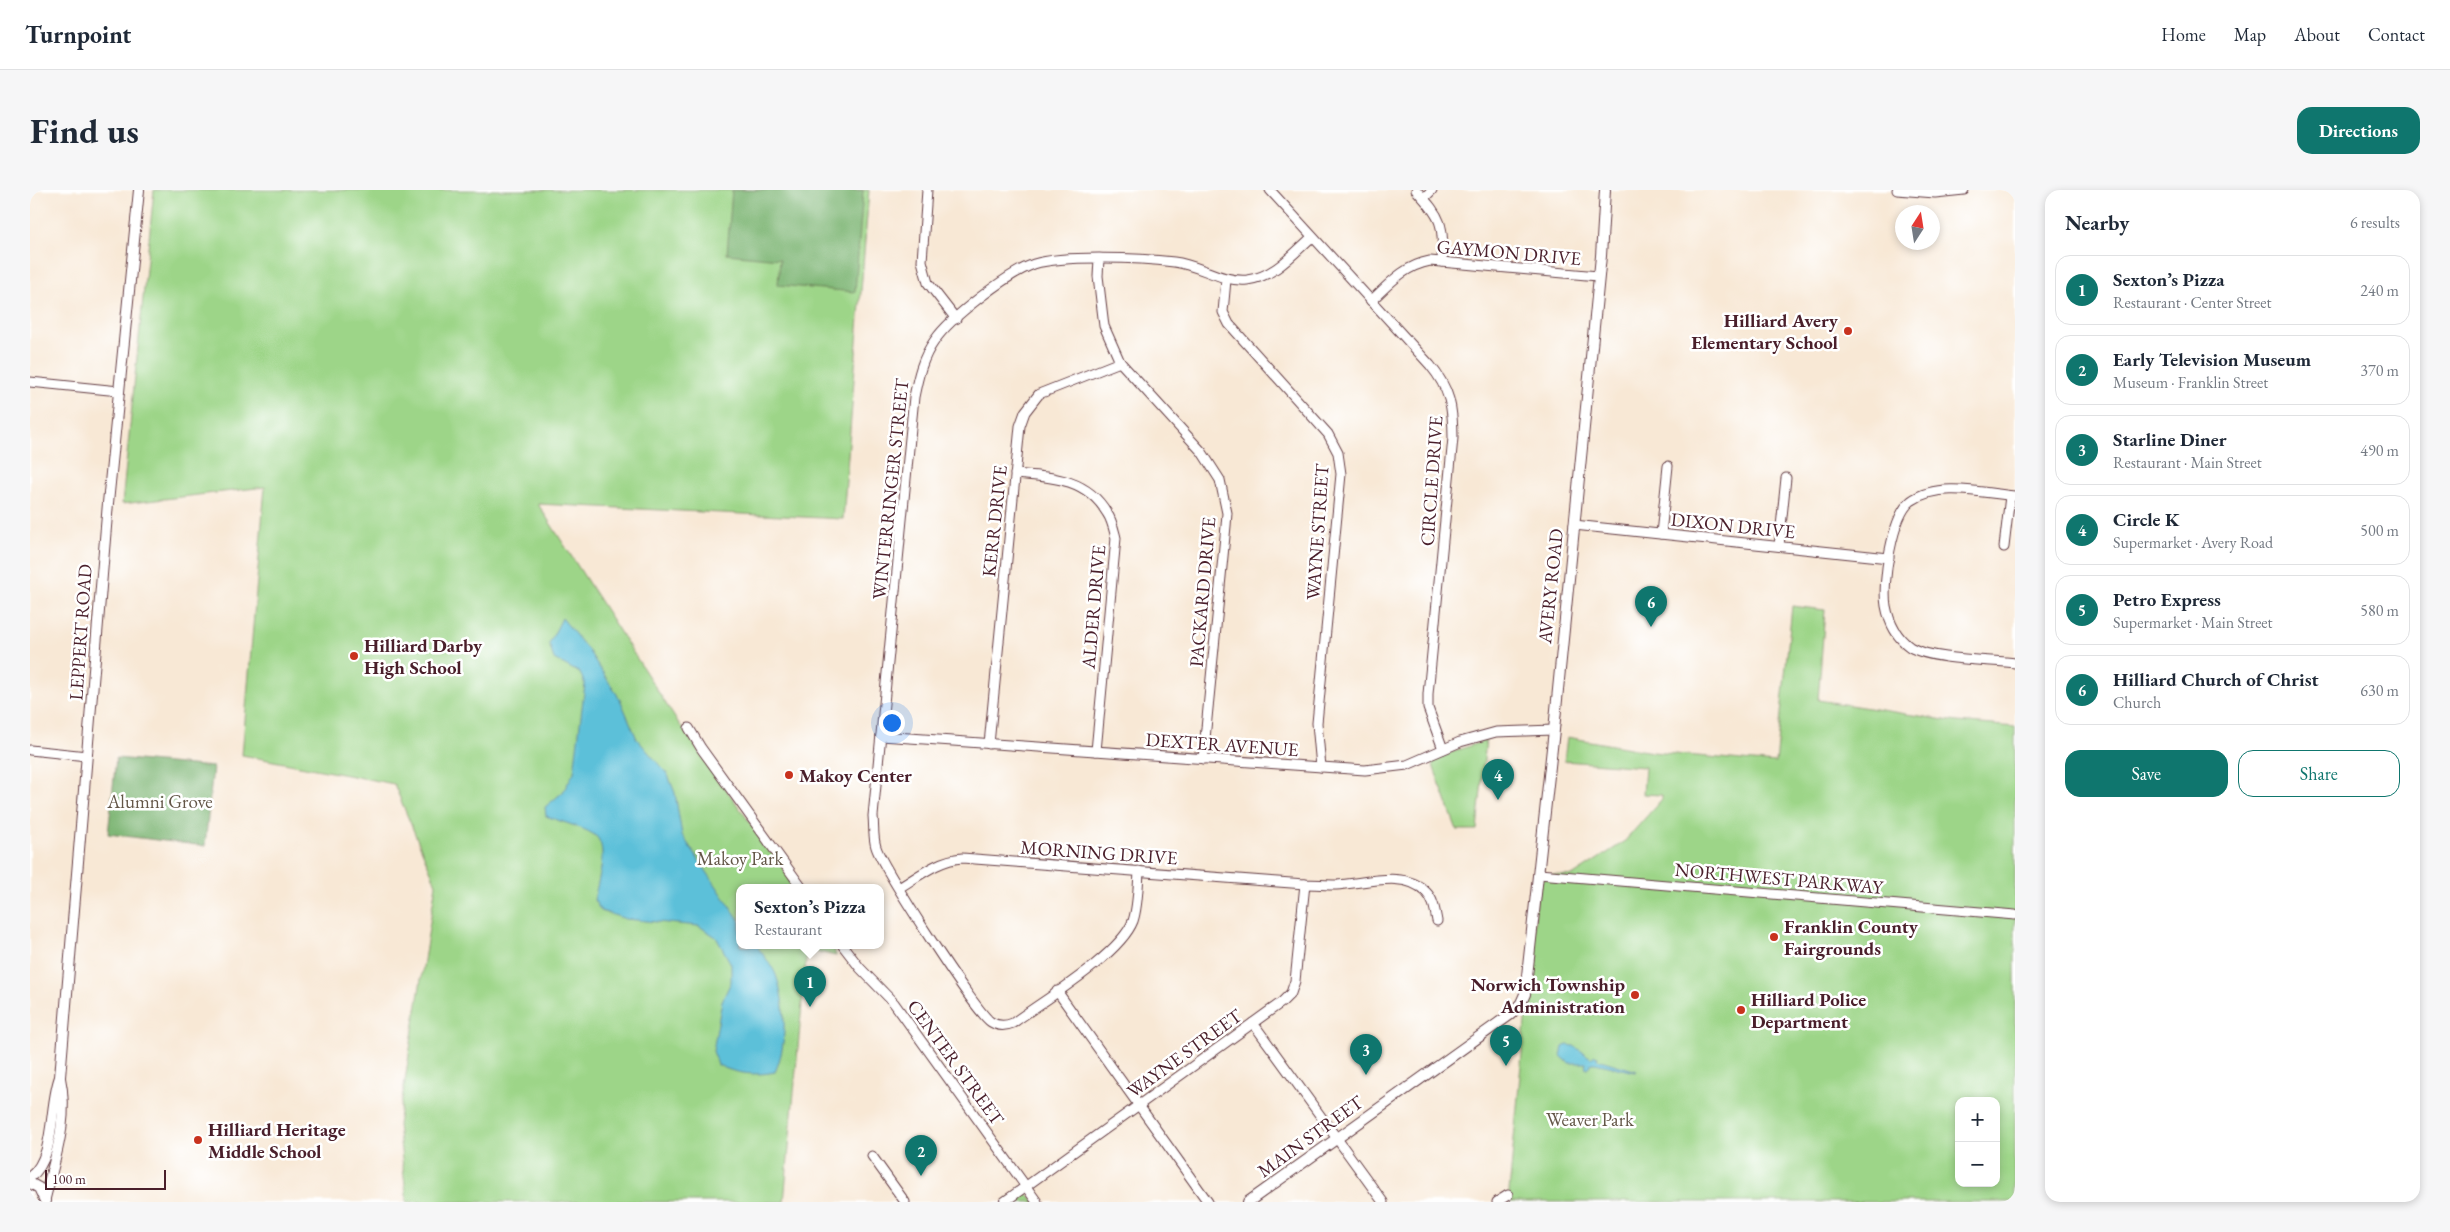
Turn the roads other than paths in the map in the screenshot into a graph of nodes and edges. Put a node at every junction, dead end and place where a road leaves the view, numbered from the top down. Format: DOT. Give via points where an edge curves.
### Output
graph roads {
  1 [pos="139,190"];
  2 [pos="927,190"];
  3 [pos="1270,190"];
  4 [pos="1416,190"];
  5 [pos="1432,190"];
  6 [pos="1605,190"];
  7 [pos="1896,190"];
  8 [pos="1964,190"];
  9 [pos="1951,191"];
  10 [pos="1424,198"];
  11 [pos="1312,236"];
  12 [pos="1099,259"];
  13 [pos="1442,262"];
  14 [pos="1598,276"];
  15 [pos="1226,280"];
  16 [pos="1371,301"];
  17 [pos="956,318"];
  18 [pos="1120,362"];
  19 [pos="30,382"];
  20 [pos="119,391"];
  21 [pos="1668,466"];
  22 [pos="1015,474"];
  23 [pos="1786,478"];
  24 [pos="2012,496"];
  25 [pos="1574,525"];
  26 [pos="1661,534"];
  27 [pos="1779,546"];
  28 [pos="2004,547"];
  29 [pos="1889,558"];
  30 [pos="2015,663"];
  31 [pos="689,728"];
  32 [pos="1554,730"];
  33 [pos="881,736"];
  34 [pos="989,744"];
  35 [pos="1443,749"];
  36 [pos="30,750"];
  37 [pos="1096,752"];
  38 [pos="87,756"];
  39 [pos="1203,759"];
  40 [pos="1321,767"];
  41 [pos="1139,872"];
  42 [pos="1539,874"];
  43 [pos="799,884"];
  44 [pos="1305,884"];
  45 [pos="899,888"];
  46 [pos="2015,915"];
  47 [pos="1437,921"];
  48 [pos="845,949"];
  49 [pos="1528,985"];
  50 [pos="1056,991"];
  51 [pos="1253,1023"];
  52 [pos="60,1077"];
  53 [pos="1139,1106"];
  54 [pos="1336,1138"];
  55 [pos="872,1156"];
  56 [pos="30,1177"];
  57 [pos="30,1183"];
  58 [pos="1026,1186"];
  59 [pos="1508,1195"];
  60 [pos="47,1198"];
  61 [pos="905,1202"];
  62 [pos="1004,1202"];
  63 [pos="1037,1202"];
  64 [pos="1208,1202"];
  65 [pos="1248,1202"];
  66 [pos="1383,1202"];
  67 [pos="1497,1202"];
  1 -- 20 [label="main road, LEPPERT ROAD"];
  2 -- 17 [label="street" via="922,261 928,283"];
  3 -- 11 [label="street, CIRCLE DRIVE"];
  4 -- 10 [label="street"];
  5 -- 10 [label="street"];
  6 -- 14 [label="main road, AVERY ROAD"];
  7 -- 9 [label="street"];
  8 -- 9 [label="street"];
  10 -- 13 [label="street" via="1442,224"];
  11 -- 15 [label="street, WINTERRINGER STREET" via="1278,268 1256,278"];
  11 -- 16 [label="street, CIRCLE DRIVE"];
  12 -- 15 [label="street, WINTERRINGER STREET" via="1174,262 1206,270"];
  12 -- 17 [label="street, WINTERRINGER STREET" via="1059,259 1032,265 1002,281"];
  12 -- 18 [label="street, PACKARD DRIVE" via="1104,326"];
  13 -- 14 [label="street, GAYMON DRIVE"];
  13 -- 16 [label="street, GAYMON DRIVE" via="1415,264"];
  14 -- 25 [label="main road, AVERY ROAD"];
  15 -- 40 [label="street, WAYNE STREET" via="1223,312 1228,324 1328,434 1338,453 1341,474 1317,723"];
  16 -- 35 [label="street, CIRCLE DRIVE" via="1441,379 1452,408 1453,438 1428,694 1428,708"];
  17 -- 33 [label="street, WINTERRINGER STREET" via="935,340 921,366 914,397"];
  18 -- 22 [label="street, KERR DRIVE" via="1039,394 1025,412 1020,426"];
  18 -- 39 [label="street, PACKARD DRIVE" via="1202,452 1220,480 1227,513"];
  19 -- 20 [label="street"];
  20 -- 38 [label="main road, LEPPERT ROAD"];
  21 -- 26 [label="street"];
  22 -- 34 [label="street, KERR DRIVE"];
  22 -- 37 [label="street, ALDER DRIVE" via="1063,479 1090,491 1108,513 1116,538"];
  23 -- 27 [label="street"];
  24 -- 28 [label="street"];
  24 -- 29 [label="street" via="1952,490 1907,498 1894,530"];
  25 -- 26 [label="street, DIXON DRIVE"];
  25 -- 32 [label="main road, AVERY ROAD"];
  26 -- 27 [label="street, DIXON DRIVE"];
  27 -- 29 [label="street, DIXON DRIVE"];
  29 -- 30 [label="street" via="1886,604 1896,635 1924,652"];
  31 -- 43 [label="street" via="700,748"];
  32 -- 35 [label="street, DEXTER AVENUE" via="1496,732"];
  32 -- 42 [label="main road, AVERY ROAD"];
  33 -- 34 [label="street, DEXTER AVENUE"];
  33 -- 45 [label="street, WINTERRINGER STREET" via="873,816 875,846"];
  34 -- 37 [label="street, DEXTER AVENUE"];
  35 -- 40 [label="street, DEXTER AVENUE" via="1407,765 1365,770"];
  36 -- 38 [label="street"];
  37 -- 39 [label="street, DEXTER AVENUE"];
  38 -- 52 [label="main road, LEPPERT ROAD"];
  39 -- 40 [label="street, DEXTER AVENUE"];
  41 -- 44 [label="street, MORNING DRIVE"];
  41 -- 45 [label="street, MORNING DRIVE" via="962,858 938,864"];
  41 -- 50 [label="street" via="1136,909 1132,923 1119,944"];
  42 -- 46 [label="street, NORTHWEST PARKWAY"];
  42 -- 49 [label="main road, AVERY ROAD"];
  44 -- 47 [label="street, MORNING DRIVE" via="1406,881 1425,891 1432,900"];
  44 -- 51 [label="street, WAYNE STREET" via="1295,981 1291,992"];
  45 -- 50 [label="street, WINTERRINGER STREET" via="990,1022 999,1026 1013,1022"];
  48 -- 58 [label="street, CENTER STREET" via="894,1003"];
  49 -- 54 [label="main road, MAIN STREET" via="1521,1003 1510,1014"];
  50 -- 53 [label="street"];
  51 -- 53 [label="street, WAYNE STREET"];
  51 -- 54 [label="street"];
  52 -- 56 [label="main road, LEPPERT ROAD" via="54,1092 48,1142 40,1167"];
  52 -- 60 [label="main road, LEPPERT ROAD" via="64,1093 62,1128"];
  53 -- 58 [label="street, WAYNE STREET"];
  53 -- 64 [label="street"];
  54 -- 65 [label="main road, MAIN STREET"];
  54 -- 66 [label="street"];
  55 -- 61 [label="street"];
  57 -- 60 [label="main road"];
  58 -- 62 [label="street, WAYNE STREET"];
  58 -- 63 [label="street, CENTER STREET"];
  59 -- 67 [label="street"];
}
